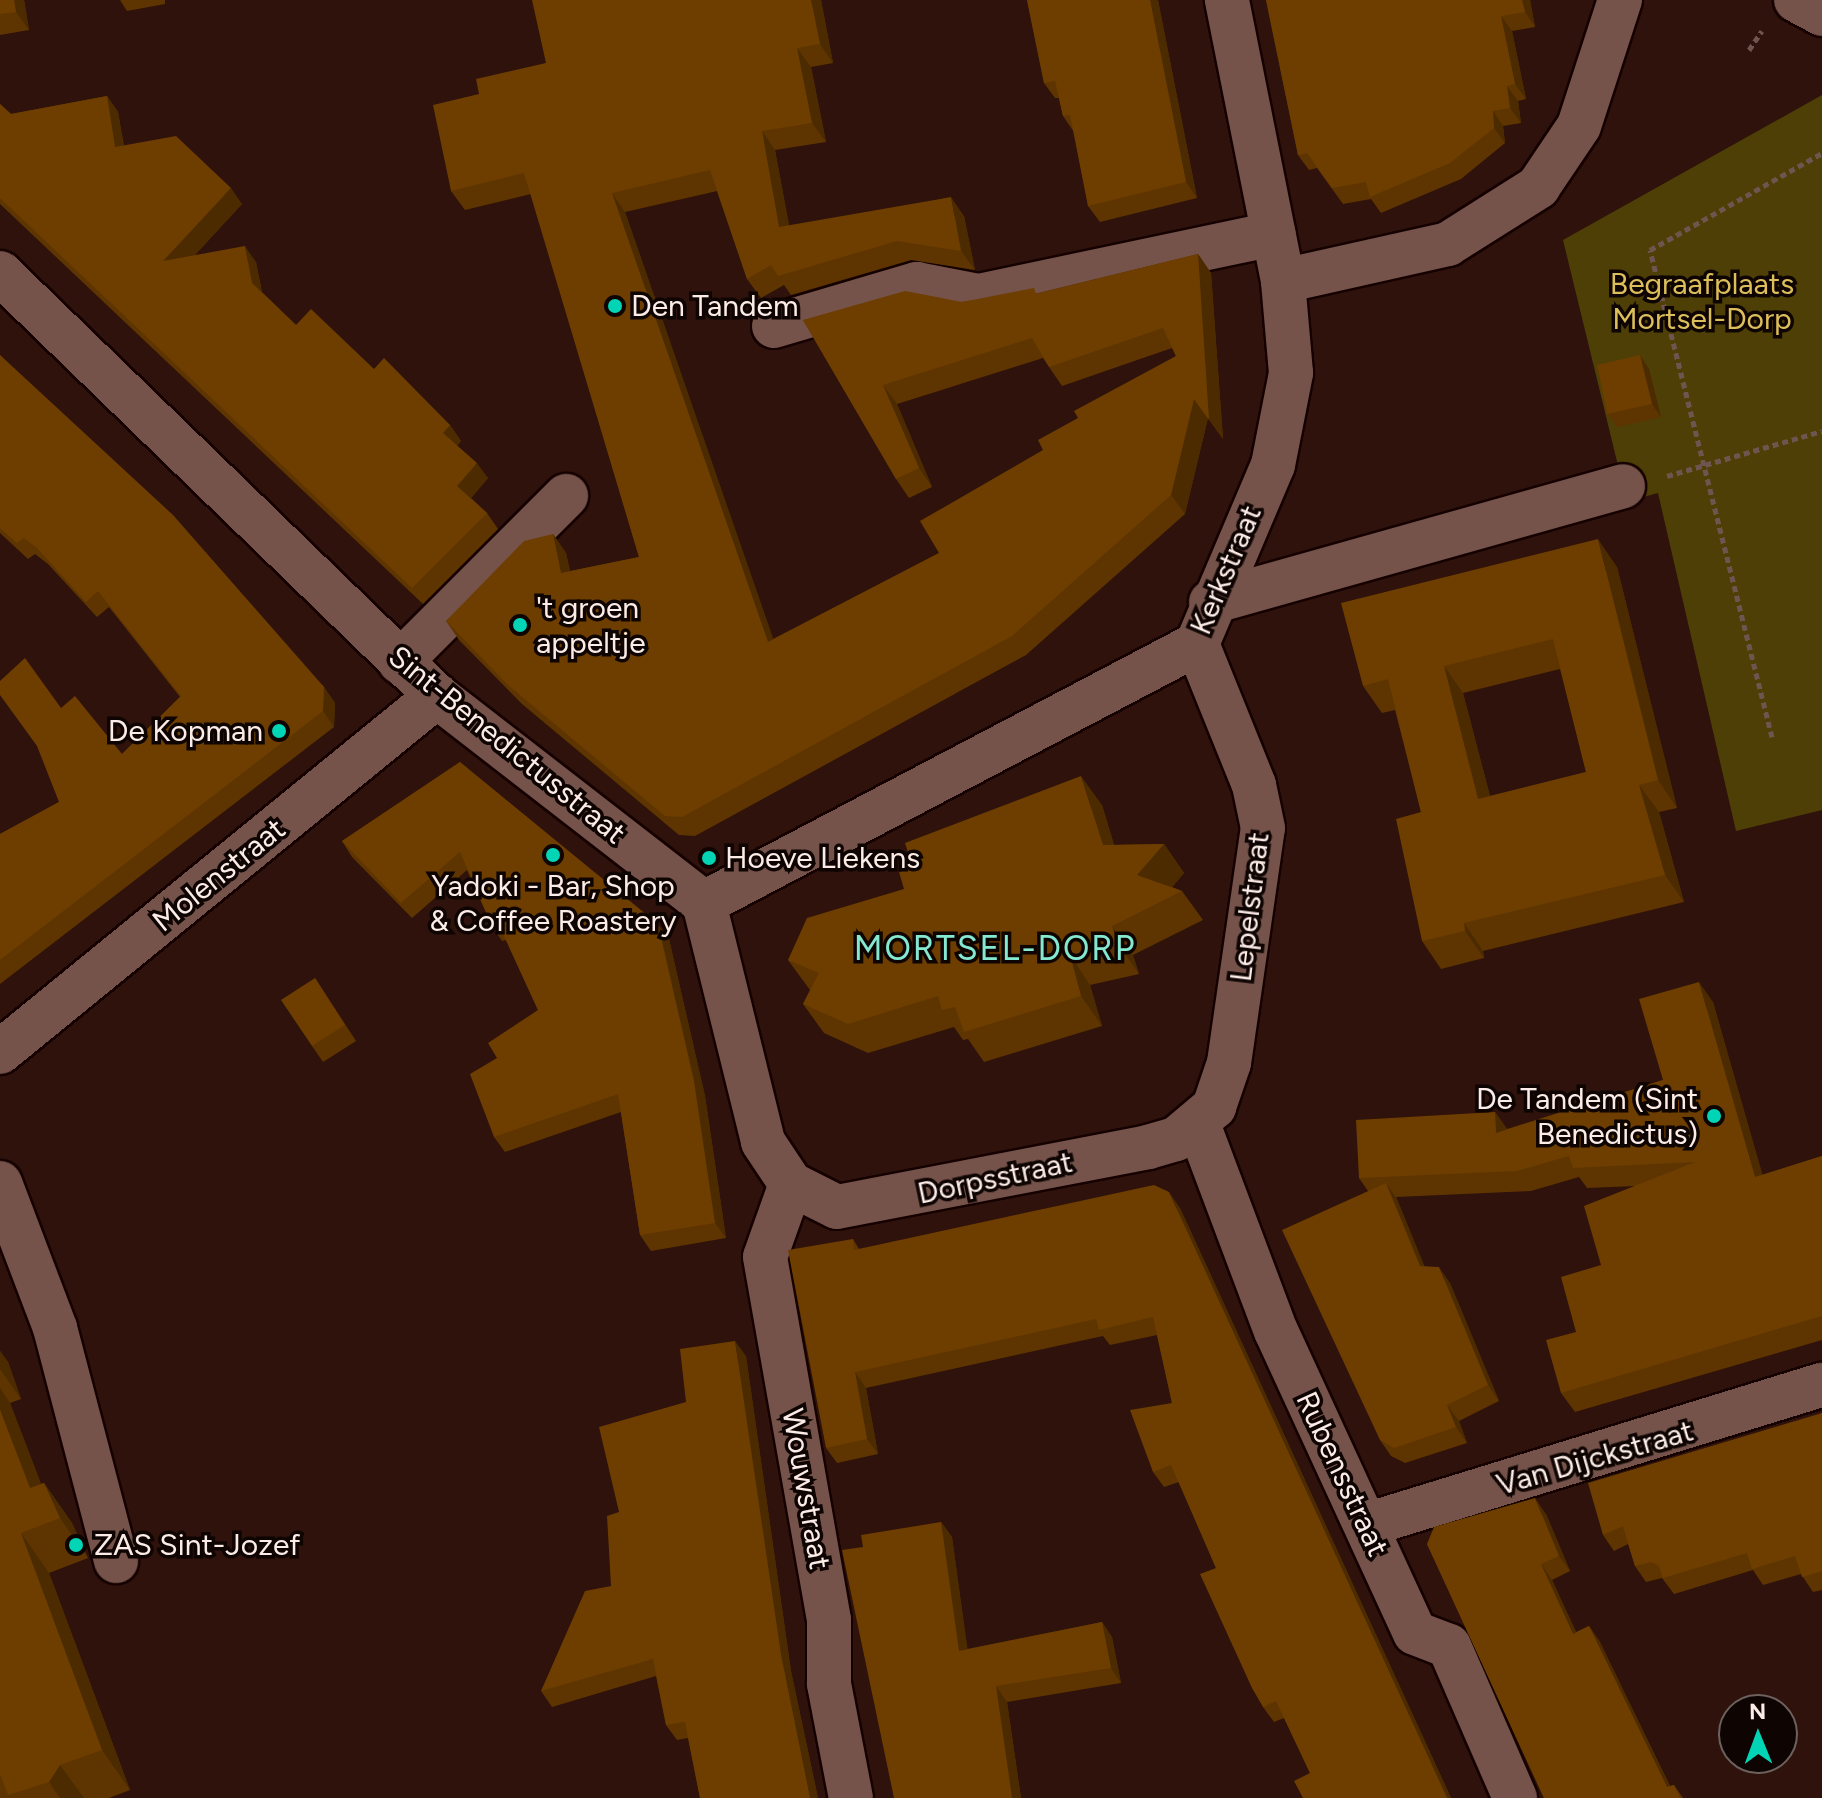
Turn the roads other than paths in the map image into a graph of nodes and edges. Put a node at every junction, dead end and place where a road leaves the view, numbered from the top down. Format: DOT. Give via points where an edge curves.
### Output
graph roads {
  1 [pos="1227,0"];
  2 [pos="1620,0"];
  3 [pos="1796,0"];
  4 [pos="1822,14"];
  5 [pos="1274,234"];
  6 [pos="0,273"];
  7 [pos="1283,281"];
  8 [pos="774,326"];
  9 [pos="1623,486"];
  10 [pos="566,496"];
  11 [pos="1211,602"];
  12 [pos="1197,644"];
  13 [pos="400,662"];
  14 [pos="437,696"];
  15 [pos="704,903"];
  16 [pos="0,1052"];
  17 [pos="1198,1124"];
  18 [pos="0,1183"];
  19 [pos="791,1184"];
  20 [pos="1822,1385"];
  21 [pos="1366,1525"];
  22 [pos="116,1561"];
  23 [pos="851,1798"];
  24 [pos="1515,1798"];
  1 -- 5 [label="street, Kerkstraat"];
  2 -- 7 [label="street" via="1579,126 1538,187 1448,244"];
  3 -- 4 [label="street"];
  5 -- 7 [label="street, Kerkstraat"];
  5 -- 8 [label="street" via="979,296 917,284"];
  6 -- 13 [label="street, Sint-Benedictusstraat"];
  7 -- 11 [label="street, Kerkstraat" via="1291,373 1282,437"];
  9 -- 11 [label="street"];
  10 -- 13 [label="street"];
  11 -- 12 [label="street, Kerkstraat"];
  12 -- 15 [label="street, Kerkstraat"];
  12 -- 17 [label="street, Lepelstraat" via="1254,785 1263,828 1229,1063 1214,1107"];
  13 -- 14 [label="street, Sint-Benedictusstraat"];
  14 -- 15 [label="street, Sint-Benedictusstraat"];
  14 -- 16 [label="street, Molenstraat"];
  15 -- 19 [label="street" via="763,1142"];
  17 -- 19 [label="street, Dorpsstraat" via="1148,1147 866,1205 837,1207"];
  17 -- 21 [label="street, Rubensstraat" via="1276,1331"];
  18 -- 22 [label="street" via="55,1328"];
  19 -- 23 [label="street, Wouwstraat" via="765,1257 829,1620 829,1684"];
  20 -- 21 [label="street, Van Dijckstraat"];
  21 -- 24 [label="street, Rubensstraat" via="1415,1633 1449,1646"];
}
